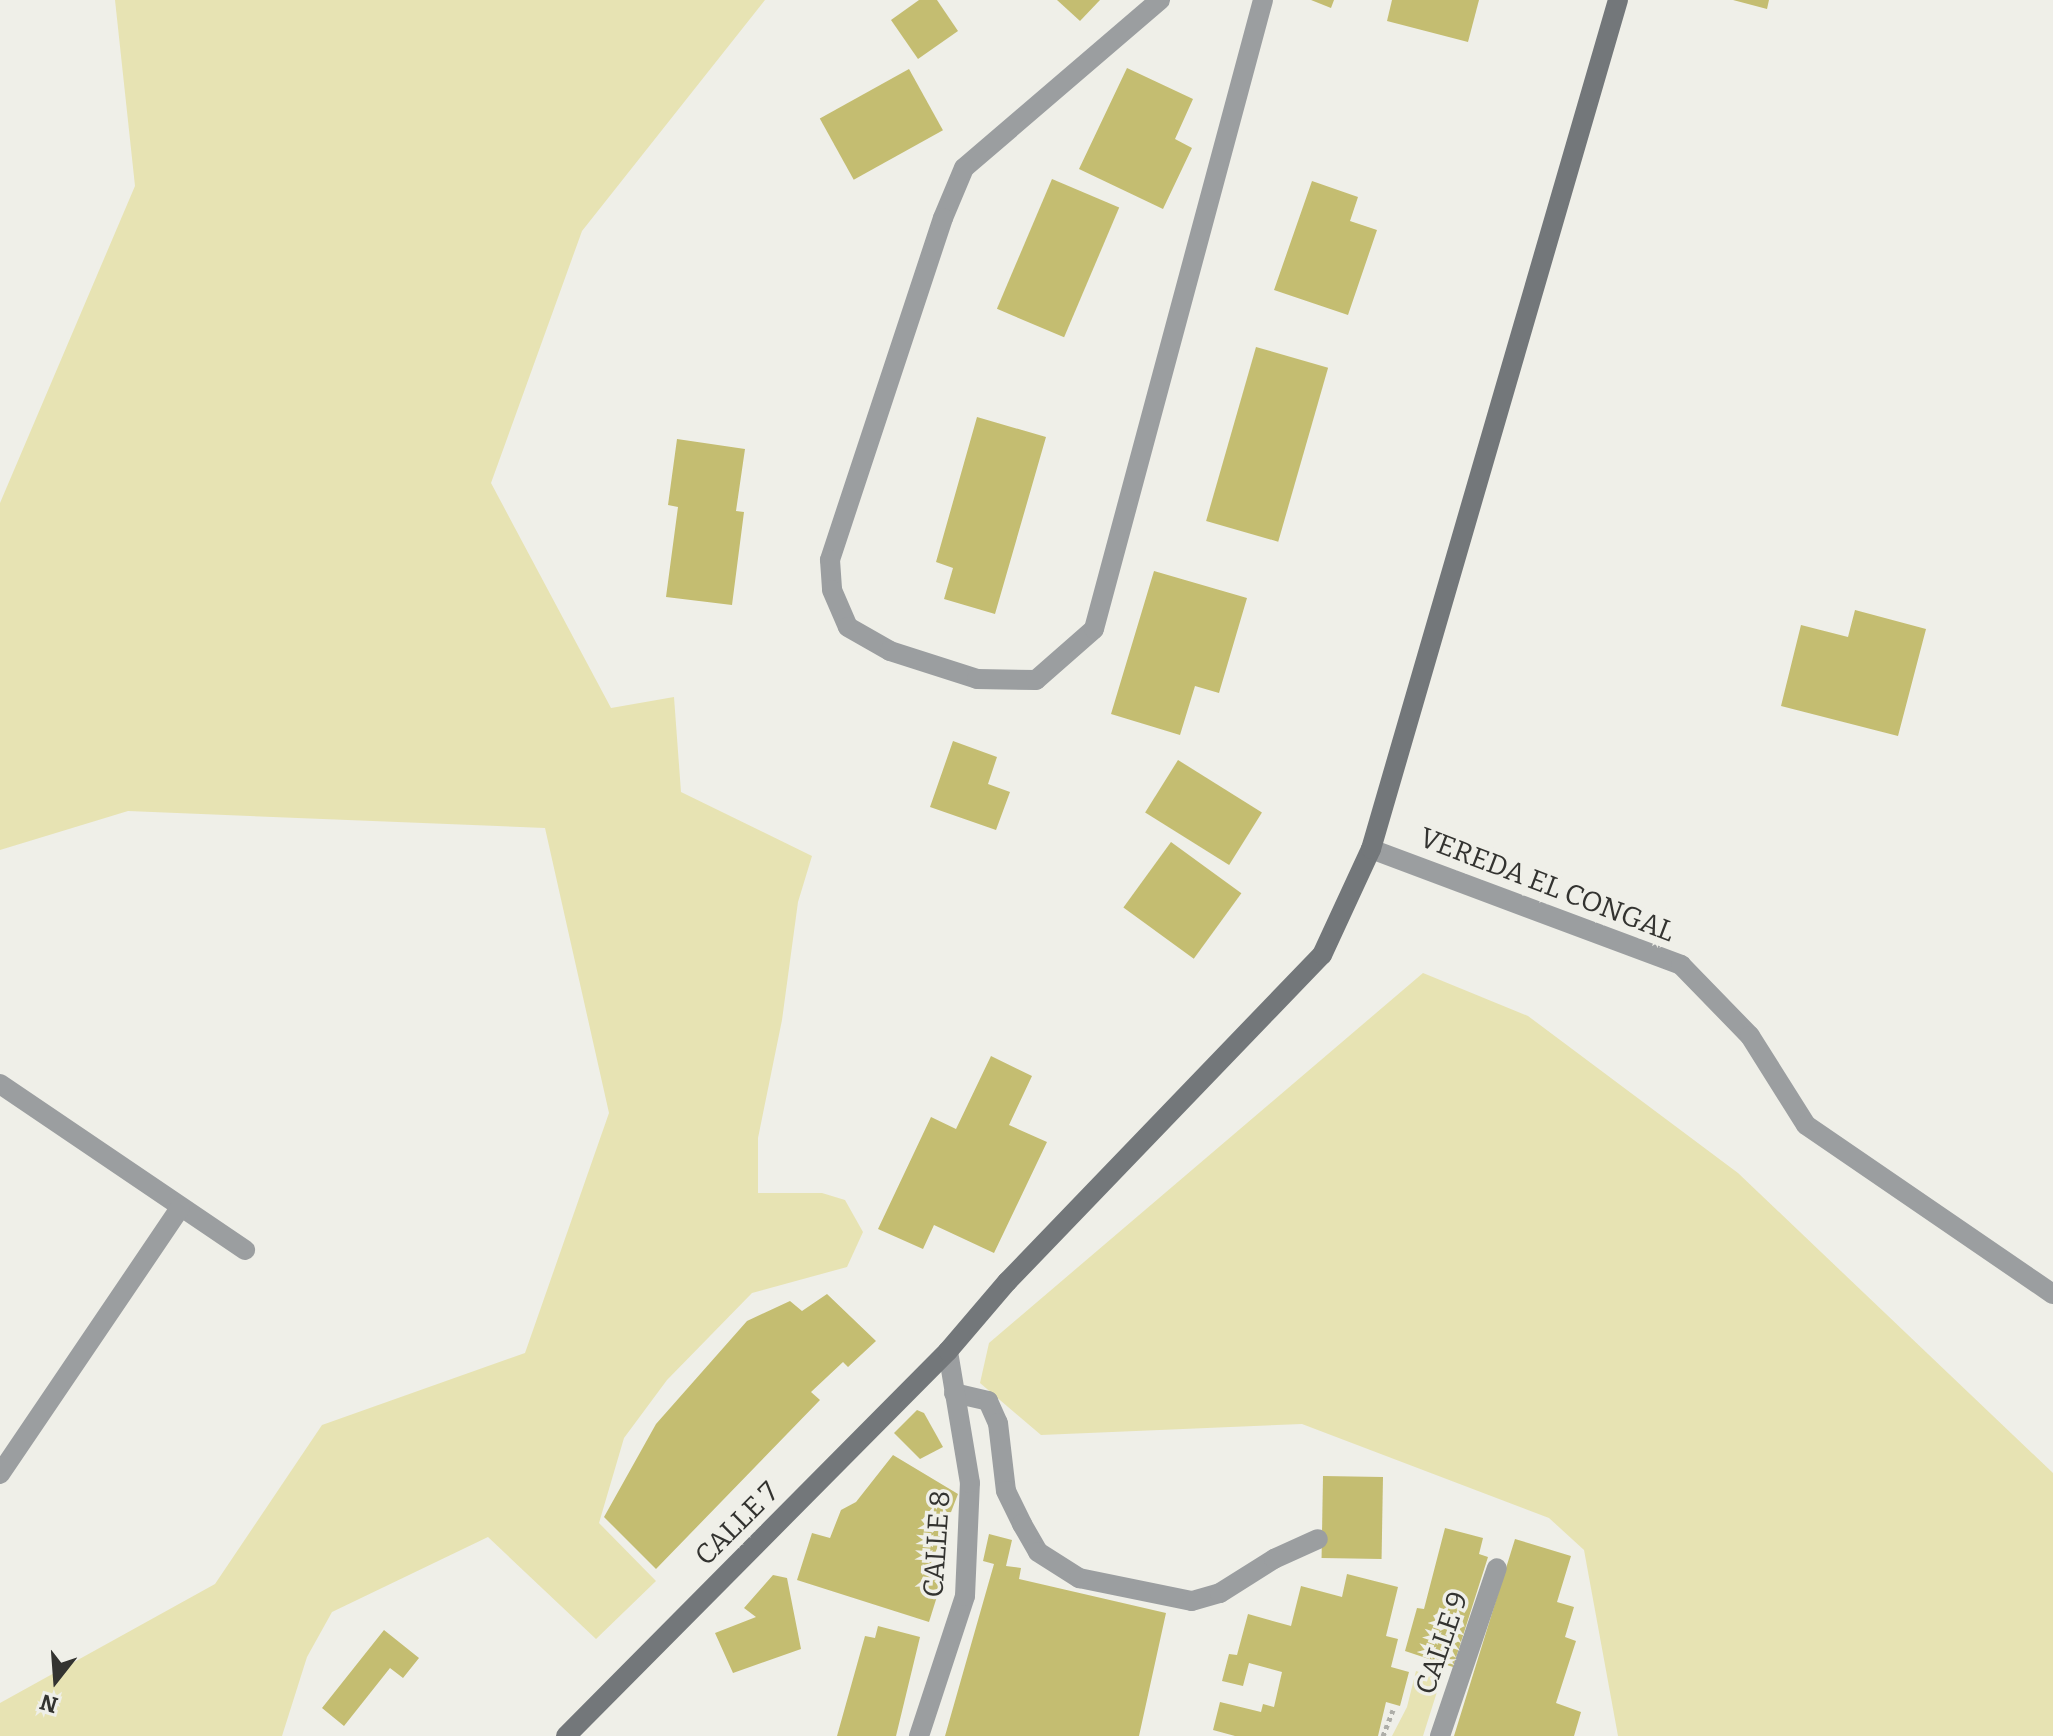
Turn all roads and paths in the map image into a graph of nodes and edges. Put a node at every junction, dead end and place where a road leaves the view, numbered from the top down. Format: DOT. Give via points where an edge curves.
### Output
graph roads {
  1 [pos="1160,0"];
  2 [pos="1263,0"];
  3 [pos="1618,0"];
  4 [pos="1371,849"];
  5 [pos="0,1084"];
  6 [pos="180,1208"];
  7 [pos="245,1250"];
  8 [pos="2053,1294"];
  9 [pos="954,1345"];
  10 [pos="954,1393"];
  11 [pos="0,1474"];
  12 [pos="1318,1539"];
  13 [pos="1497,1568"];
  14 [pos="1393,1710"];
  15 [pos="566,1736"];
  16 [pos="919,1736"];
  17 [pos="1383,1736"];
  18 [pos="1440,1736"];
  1 -- 2 [label="street" via="964,168 943,218 830,560 832,590 848,627 890,651 977,679 1036,680 1094,629"];
  3 -- 4 [label="main road, CALLE 7"];
  4 -- 8 [label="street, VEREDA EL CONGAL" via="1681,965 1750,1036 1806,1125"];
  4 -- 9 [label="main road, CALLE 7" via="1322,955 1007,1282"];
  5 -- 6 [label="street"];
  6 -- 7 [label="street"];
  6 -- 11 [label="street"];
  9 -- 10 [label="street, CALLE 8"];
  9 -- 15 [label="main road, CALLE 7"];
  10 -- 12 [label="street" via="988,1401 998,1423 1006,1491 1016,1513 1038,1552 1079,1578 1192,1601 1220,1593"];
  10 -- 16 [label="street, CALLE 8" via="970,1483 965,1596"];
  13 -- 18 [label="street, CALLE 9"];
  14 -- 17 [label="path"];
}
